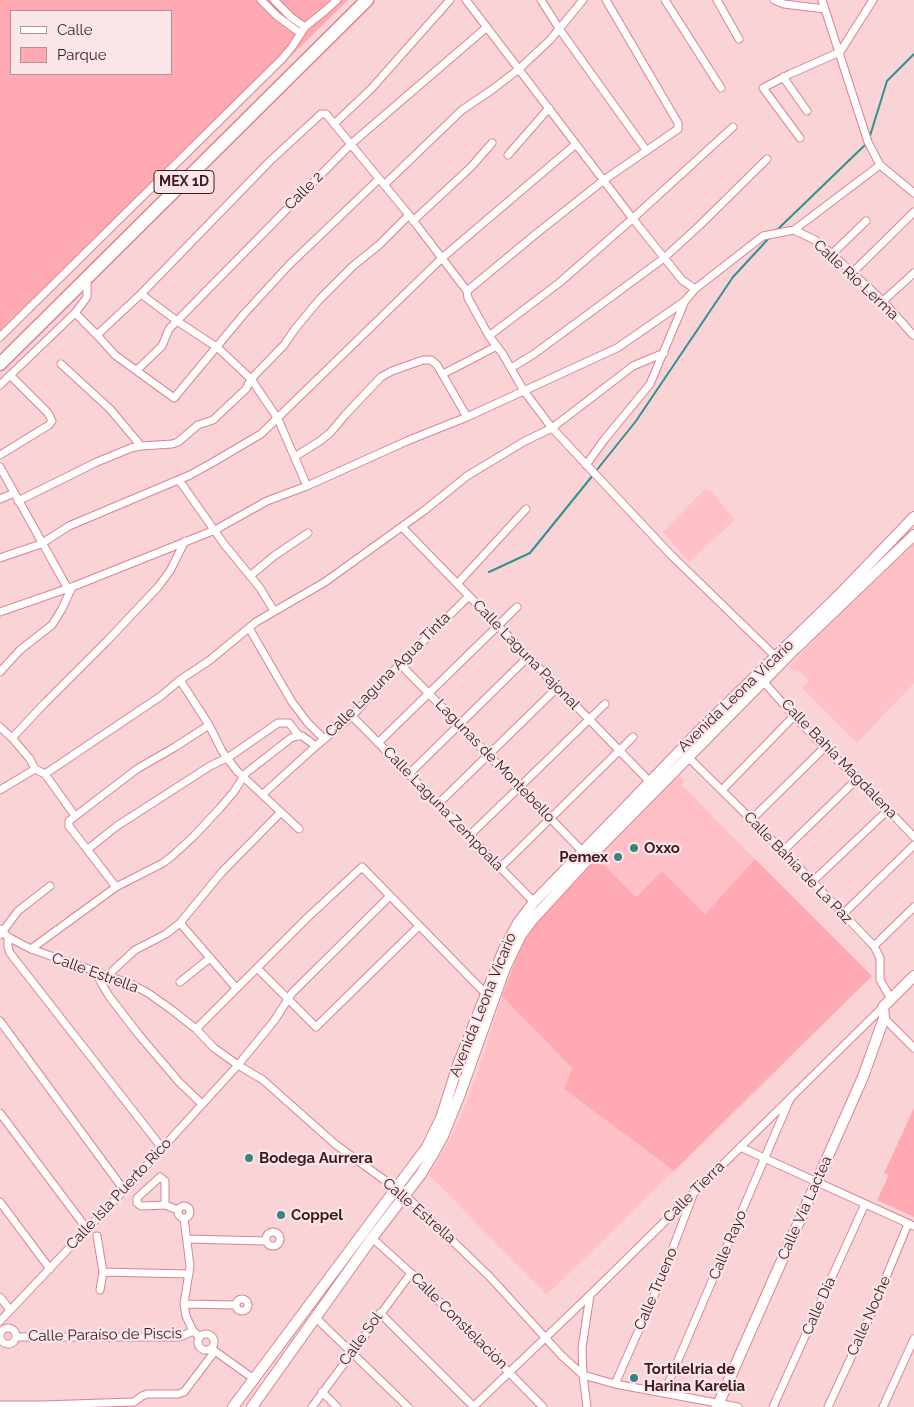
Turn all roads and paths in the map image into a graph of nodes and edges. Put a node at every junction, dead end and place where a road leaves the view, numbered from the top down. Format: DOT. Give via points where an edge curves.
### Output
graph roads {
  1 [pos="261,0"];
  2 [pos="274,0"];
  3 [pos="337,0"];
  4 [pos="367,0"];
  5 [pos="450,0"];
  6 [pos="466,0"];
  7 [pos="542,0"];
  8 [pos="583,0"];
  9 [pos="606,0"];
  10 [pos="665,0"];
  11 [pos="717,0"];
  12 [pos="774,0"];
  13 [pos="822,0"];
  14 [pos="873,0"];
  15 [pos="825,9"];
  16 [pos="487,27"];
  17 [pos="302,30"];
  18 [pos="560,30"];
  19 [pos="739,38"];
  20 [pos="840,52"];
  21 [pos="519,69"];
  22 [pos="782,78"];
  23 [pos="721,88"];
  24 [pos="549,108"];
  25 [pos="807,111"];
  26 [pos="334,124"];
  27 [pos="733,127"];
  28 [pos="800,138"];
  29 [pos="492,143"];
  30 [pos="350,144"];
  31 [pos="576,144"];
  32 [pos="646,150"];
  33 [pos="508,155"];
  34 [pos="767,159"];
  35 [pos="880,165"];
  36 [pos="379,179"];
  37 [pos="604,180"];
  38 [pos="384,185"];
  39 [pos="914,193"];
  40 [pos="914,212"];
  41 [pos="411,218"];
  42 [pos="633,219"];
  43 [pos="866,221"];
  44 [pos="794,230"];
  45 [pos="832,254"];
  46 [pos="442,258"];
  47 [pos="664,258"];
  48 [pos="852,273"];
  49 [pos="914,273"];
  50 [pos="87,278"];
  51 [pos="695,289"];
  52 [pos="467,292"];
  53 [pos="142,294"];
  54 [pos="685,301"];
  55 [pos="883,302"];
  56 [pos="75,312"];
  57 [pos="176,321"];
  58 [pos="913,334"];
  59 [pos="97,336"];
  60 [pos="489,336"];
  61 [pos="0,337"];
  62 [pos="497,346"];
  63 [pos="218,348"];
  64 [pos="664,353"];
  65 [pos="0,364"];
  66 [pos="61,364"];
  67 [pos="511,368"];
  68 [pos="137,370"];
  69 [pos="443,374"];
  70 [pos="10,375"];
  71 [pos="252,379"];
  72 [pos="0,385"];
  73 [pos="524,391"];
  74 [pos="467,418"];
  75 [pos="278,419"];
  76 [pos="552,428"];
  77 [pos="141,446"];
  78 [pos="0,455"];
  79 [pos="296,456"];
  80 [pos="586,465"];
  81 [pos="0,468"];
  82 [pos="179,480"];
  83 [pos="307,486"];
  84 [pos="14,493"];
  85 [pos="0,499"];
  86 [pos="18,501"];
  87 [pos="526,509"];
  88 [pos="914,517"];
  89 [pos="402,526"];
  90 [pos="215,530"];
  91 [pos="308,533"];
  92 [pos="914,535"];
  93 [pos="185,542"];
  94 [pos="41,544"];
  95 [pos="0,558"];
  96 [pos="250,576"];
  97 [pos="457,584"];
  98 [pos="70,588"];
  99 [pos="469,596"];
  100 [pos="517,607"];
  101 [pos="274,611"];
  102 [pos="0,612"];
  103 [pos="498,626"];
  104 [pos="249,628"];
  105 [pos="528,657"];
  106 [pos="776,657"];
  107 [pos="400,664"];
  108 [pos="0,672"];
  109 [pos="180,680"];
  110 [pos="763,681"];
  111 [pos="558,687"];
  112 [pos="428,694"];
  113 [pos="605,704"];
  114 [pos="352,716"];
  115 [pos="794,716"];
  116 [pos="589,719"];
  117 [pos="209,725"];
  118 [pos="459,725"];
  119 [pos="0,727"];
  120 [pos="299,736"];
  121 [pos="633,737"];
  122 [pos="12,738"];
  123 [pos="324,739"];
  124 [pos="378,743"];
  125 [pos="316,746"];
  126 [pos="825,747"];
  127 [pos="620,751"];
  128 [pos="684,754"];
  129 [pos="488,755"];
  130 [pos="228,757"];
  131 [pos="35,769"];
  132 [pos="45,774"];
  133 [pos="409,774"];
  134 [pos="243,777"];
  135 [pos="858,778"];
  136 [pos="650,783"];
  137 [pos="2,787"];
  138 [pos="520,787"];
  139 [pos="722,790"];
  140 [pos="263,794"];
  141 [pos="438,804"];
  142 [pos="888,810"];
  143 [pos="281,812"];
  144 [pos="75,816"];
  145 [pos="551,819"];
  146 [pos="752,819"];
  147 [pos="299,828"];
  148 [pos="469,836"];
  149 [pos="914,837"];
  150 [pos="914,845"];
  151 [pos="88,850"];
  152 [pos="782,851"];
  153 [pos="586,855"];
  154 [pos="500,868"];
  155 [pos="812,882"];
  156 [pos="50,886"];
  157 [pos="116,887"];
  158 [pos="390,896"];
  159 [pos="534,902"];
  160 [pos="914,907"];
  161 [pos="843,914"];
  162 [pos="180,923"];
  163 [pos="419,926"];
  164 [pos="3,933"];
  165 [pos="874,946"];
  166 [pos="30,949"];
  167 [pos="210,958"];
  168 [pos="257,968"];
  169 [pos="95,972"];
  170 [pos="108,975"];
  171 [pos="914,976"];
  172 [pos="180,982"];
  173 [pos="236,988"];
  174 [pos="486,994"];
  175 [pos="891,999"];
  176 [pos="288,1000"];
  177 [pos="884,1012"];
  178 [pos="0,1021"];
  179 [pos="196,1029"];
  180 [pos="914,1048"];
  181 [pos="238,1065"];
  182 [pos="791,1096"];
  183 [pos="202,1104"];
  184 [pos="0,1113"];
  185 [pos="740,1147"];
  186 [pos="162,1148"];
  187 [pos="764,1158"];
  188 [pos="817,1182"];
  189 [pos="396,1188"];
  190 [pos="124,1190"];
  191 [pos="694,1192"];
  192 [pos="405,1195"];
  193 [pos="0,1202"];
  194 [pos="864,1204"];
  195 [pos="166,1205"];
  196 [pos="911,1225"];
  197 [pos="87,1229"];
  198 [pos="97,1236"];
  199 [pos="372,1238"];
  200 [pos="187,1240"];
  201 [pos="266,1241"];
  202 [pos="50,1269"];
  203 [pos="103,1272"];
  204 [pos="411,1273"];
  205 [pos="189,1274"];
  206 [pos="100,1290"];
  207 [pos="590,1295"];
  208 [pos="0,1297"];
  209 [pos="184,1304"];
  210 [pos="236,1305"];
  211 [pos="10,1310"];
  212 [pos="380,1313"];
  213 [pos="316,1318"];
  214 [pos="0,1321"];
  215 [pos="193,1331"];
  216 [pos="16,1337"];
  217 [pos="200,1337"];
  218 [pos="545,1338"];
  219 [pos="914,1339"];
  220 [pos="214,1350"];
  221 [pos="352,1353"];
  222 [pos="510,1372"];
  223 [pos="583,1375"];
  224 [pos="254,1379"];
  225 [pos="615,1384"];
  226 [pos="322,1392"];
  227 [pos="664,1394"];
  228 [pos="0,1405"];
  229 [pos="85,1405"];
  230 [pos="133,1405"];
  231 [pos="257,1405"];
  232 [pos="717,1405"];
  233 [pos="41,1406"];
  234 [pos="233,1407"];
  235 [pos="312,1407"];
  236 [pos="337,1407"];
  237 [pos="408,1407"];
  238 [pos="474,1407"];
  239 [pos="543,1407"];
  240 [pos="587,1407"];
  241 [pos="738,1407"];
  242 [pos="773,1407"];
  243 [pos="828,1407"];
  244 [pos="883,1407"];
  1 -- 17 [label="street" via="277,16"];
  2 -- 17 [label="street"];
  3 -- 17 [label="street"];
  4 -- 50 [label="highway, MEX 1D"];
  5 -- 26 [label="street" via="371,89"];
  6 -- 16 [label="street"];
  7 -- 18 [label="street"];
  8 -- 18 [label="street"];
  9 -- 32 [label="street" via="678,123 678,129"];
  10 -- 23 [label="street"];
  11 -- 19 [label="street"];
  12 -- 15 [label="street"];
  13 -- 15 [label="street"];
  14 -- 20 [label="street"];
  15 -- 20 [label="street"];
  16 -- 21 [label="street"];
  16 -- 30 [label="street, Calle 2"];
  17 -- 61 [label="street" via="282,59"];
  18 -- 21 [label="street"];
  18 -- 32 [label="street"];
  20 -- 22 [label="street"];
  20 -- 35 [label="street" via="868,142"];
  21 -- 24 [label="street"];
  21 -- 38 [label="street" via="462,110"];
  22 -- 25 [label="street"];
  22 -- 28 [label="street" via="763,88"];
  24 -- 31 [label="street"];
  24 -- 33 [label="street"];
  26 -- 30 [label="street"];
  26 -- 53 [label="street" via="326,114 321,114 270,161"];
  27 -- 42 [label="street"];
  29 -- 41 [label="street" via="471,167"];
  30 -- 36 [label="street"];
  30 -- 57 [label="street, Calle 2"];
  31 -- 37 [label="street"];
  31 -- 46 [label="street"];
  32 -- 37 [label="street"];
  34 -- 47 [label="street"];
  35 -- 39 [label="street"];
  35 -- 44 [label="street"];
  36 -- 38 [label="street"];
  36 -- 63 [label="street" via="289,265"];
  37 -- 42 [label="street"];
  37 -- 52 [label="street"];
  38 -- 41 [label="street"];
  40 -- 48 [label="street"];
  41 -- 46 [label="street"];
  41 -- 71 [label="street" via="353,266 319,300"];
  42 -- 47 [label="street"];
  42 -- 60 [label="street" via="559,283"];
  43 -- 45 [label="street"];
  44 -- 45 [label="street, Calle Río Lerma" via="815,240"];
  44 -- 51 [label="street" via="763,236"];
  45 -- 48 [label="street, Calle Río Lerma"];
  46 -- 52 [label="street"];
  46 -- 75 [label="street"];
  47 -- 51 [label="street" via="682,280"];
  47 -- 67 [label="street"];
  48 -- 55 [label="street, Calle Río Lerma"];
  49 -- 55 [label="street"];
  50 -- 56 [label="street" via="86,297"];
  50 -- 65 [label="highway, MEX 1D"];
  51 -- 54 [label="street"];
  52 -- 60 [label="street"];
  53 -- 57 [label="street"];
  53 -- 59 [label="street"];
  54 -- 64 [label="street"];
  54 -- 73 [label="street" via="617,348"];
  55 -- 58 [label="street, Calle Río Lerma"];
  56 -- 59 [label="street"];
  56 -- 70 [label="street"];
  57 -- 63 [label="street"];
  57 -- 68 [label="street, Calle 2" via="162,346"];
  59 -- 68 [label="street" via="115,355"];
  60 -- 62 [label="street"];
  62 -- 67 [label="street"];
  62 -- 69 [label="street"];
  63 -- 68 [label="street" via="174,398"];
  63 -- 71 [label="street"];
  64 -- 76 [label="street" via="633,366"];
  64 -- 80 [label="street" via="650,384"];
  66 -- 77 [label="street" via="110,409"];
  67 -- 73 [label="street"];
  69 -- 74 [label="street"];
  69 -- 79 [label="street" via="431,360 422,360 381,377 330,433"];
  70 -- 72 [label="street"];
  70 -- 78 [label="street" via="48,412 52,421"];
  71 -- 75 [label="street"];
  71 -- 77 [label="street" via="246,389 213,420 198,425 178,442"];
  73 -- 74 [label="street"];
  73 -- 76 [label="street"];
  74 -- 83 [label="street"];
  75 -- 79 [label="street"];
  75 -- 82 [label="street" via="261,434"];
  76 -- 80 [label="street"];
  76 -- 89 [label="street" via="467,476"];
  77 -- 86 [label="street" via="97,462"];
  79 -- 83 [label="street"];
  80 -- 106 [label="street" via="694,578"];
  81 -- 84 [label="street"];
  82 -- 90 [label="street"];
  82 -- 94 [label="street" via="68,526"];
  83 -- 90 [label="street" via="267,501"];
  84 -- 85 [label="street"];
  84 -- 86 [label="street"];
  86 -- 94 [label="street"];
  87 -- 97 [label="street"];
  88 -- 106 [label="street, Avenida Leona Vicario"];
  89 -- 97 [label="street, Calle Laguna Pajonal"];
  89 -- 101 [label="street" via="325,582"];
  90 -- 93 [label="street"];
  90 -- 96 [label="street"];
  91 -- 96 [label="street"];
  92 -- 110 [label="street, Avenida Leona Vicario"];
  93 -- 98 [label="street"];
  93 -- 122 [label="street" via="158,587"];
  94 -- 95 [label="street"];
  94 -- 98 [label="street"];
  96 -- 101 [label="street"];
  97 -- 99 [label="street, Calle Laguna Pajonal"];
  98 -- 102 [label="street"];
  98 -- 108 [label="street" via="52,625 20,650"];
  99 -- 103 [label="street, Calle Laguna Pajonal"];
  99 -- 107 [label="street, Calle Laguna Agua Tinta"];
  100 -- 103 [label="street"];
  101 -- 104 [label="street"];
  103 -- 105 [label="street, Calle Laguna Pajonal"];
  103 -- 112 [label="street"];
  104 -- 109 [label="street"];
  104 -- 123 [label="street" via="292,702"];
  105 -- 111 [label="street, Calle Laguna Pajonal"];
  105 -- 118 [label="street"];
  106 -- 128 [label="street, Avenida Leona Vicario"];
  107 -- 112 [label="street, Lagunas de Montebello"];
  107 -- 114 [label="street, Calle Laguna Agua Tinta"];
  109 -- 117 [label="street"];
  109 -- 132 [label="street"];
  110 -- 115 [label="street, Calle Bahía Magdalena"];
  110 -- 128 [label="street, Avenida Leona Vicario"];
  111 -- 116 [label="street, Calle Laguna Pajonal"];
  111 -- 129 [label="street"];
  112 -- 118 [label="street, Lagunas de Montebello"];
  112 -- 124 [label="street"];
  113 -- 116 [label="street"];
  114 -- 123 [label="street, Calle Laguna Agua Tinta"];
  114 -- 124 [label="street, Calle Laguna Zempoala"];
  115 -- 126 [label="street, Calle Bahía Magdalena"];
  115 -- 139 [label="street"];
  116 -- 127 [label="street, Calle Laguna Pajonal"];
  116 -- 138 [label="street"];
  117 -- 130 [label="street"];
  117 -- 144 [label="street" via="137,768"];
  118 -- 129 [label="street, Lagunas de Montebello"];
  118 -- 133 [label="street"];
  119 -- 122 [label="street"];
  120 -- 125 [label="street"];
  120 -- 130 [label="street" via="289,723 278,723"];
  120 -- 134 [label="street" via="291,738"];
  121 -- 127 [label="street"];
  122 -- 131 [label="street"];
  123 -- 125 [label="street, Calle Laguna Agua Tinta"];
  124 -- 133 [label="street, Calle Laguna Zempoala"];
  125 -- 140 [label="street, Calle Laguna Agua Tinta"];
  126 -- 135 [label="street, Calle Bahía Magdalena"];
  126 -- 146 [label="street"];
  127 -- 136 [label="street, Calle Laguna Pajonal"];
  127 -- 145 [label="street"];
  128 -- 136 [label="street, Avenida Leona Vicario"];
  128 -- 139 [label="street, Calle Bahía de La Paz"];
  128 -- 153 [label="street, Avenida Leona Vicario"];
  129 -- 138 [label="street, Lagunas de Montebello"];
  129 -- 141 [label="street"];
  130 -- 134 [label="street"];
  130 -- 151 [label="street" via="125,821"];
  131 -- 132 [label="street"];
  131 -- 137 [label="street"];
  132 -- 144 [label="street"];
  133 -- 141 [label="street, Calle Laguna Zempoala"];
  134 -- 140 [label="street"];
  134 -- 157 [label="street" via="220,808 170,857"];
  135 -- 142 [label="street, Calle Bahía Magdalena"];
  135 -- 152 [label="street"];
  136 -- 153 [label="street, Avenida Leona Vicario"];
  138 -- 145 [label="street, Lagunas de Montebello"];
  138 -- 148 [label="street"];
  139 -- 146 [label="street, Calle Bahía de La Paz"];
  140 -- 143 [label="street"];
  141 -- 148 [label="street, Calle Laguna Zempoala"];
  142 -- 149 [label="street, Calle Bahía Magdalena"];
  142 -- 155 [label="street"];
  143 -- 147 [label="street"];
  143 -- 162 [label="street" via="222,872"];
  144 -- 151 [label="street" via="68,823"];
  145 -- 153 [label="street, Lagunas de Montebello"];
  145 -- 154 [label="street"];
  146 -- 152 [label="street, Calle Bahía de La Paz"];
  148 -- 154 [label="street, Calle Laguna Zempoala"];
  150 -- 161 [label="street"];
  151 -- 157 [label="street"];
  152 -- 155 [label="street, Calle Bahía de La Paz"];
  153 -- 159 [label="street, Avenida Leona Vicario"];
  153 -- 192 [label="street, Avenida Leona Vicario" via="522,935 505,968 442,1136"];
  154 -- 159 [label="street, Calle Laguna Zempoala"];
  155 -- 161 [label="street, Calle Bahía de La Paz"];
  156 -- 164 [label="street" via="18,911"];
  157 -- 166 [label="street"];
  158 -- 163 [label="street"];
  158 -- 168 [label="street" via="362,867"];
  158 -- 176 [label="street, Calle Isla Puerto Rico"];
  159 -- 174 [label="street, Avenida Leona Vicario" via="509,937"];
  160 -- 165 [label="street"];
  161 -- 165 [label="street, Calle Bahía de La Paz"];
  162 -- 167 [label="street"];
  162 -- 170 [label="street" via="135,950"];
  163 -- 174 [label="street"];
  163 -- 176 [label="street" via="316,1027"];
  164 -- 166 [label="street, Calle Estrella"];
  164 -- 186 [label="street" via="10,952"];
  165 -- 175 [label="street, Calle Bahía de La Paz" via="880,958 880,980"];
  166 -- 169 [label="street, Calle Estrella"];
  167 -- 172 [label="street"];
  167 -- 173 [label="street"];
  168 -- 173 [label="street"];
  168 -- 176 [label="street"];
  169 -- 170 [label="street, Calle Estrella"];
  169 -- 183 [label="street" via="108,996 139,1035"];
  170 -- 179 [label="street, Calle Estrella" via="148,993"];
  171 -- 175 [label="street, Calle Tierra"];
  173 -- 179 [label="street"];
  174 -- 189 [label="street, Avenida Leona Vicario" via="435,1132"];
  175 -- 177 [label="street, Calle Tierra"];
  176 -- 181 [label="street, Calle Isla Puerto Rico"];
  177 -- 180 [label="street"];
  177 -- 182 [label="street, Calle Tierra"];
  177 -- 188 [label="street, Calle Vía Lactea" via="863,1077"];
  178 -- 190 [label="street"];
  179 -- 181 [label="street, Calle Estrella" via="214,1048"];
  181 -- 183 [label="street, Calle Isla Puerto Rico"];
  181 -- 189 [label="street, Calle Estrella" via="263,1080 335,1144"];
  182 -- 185 [label="street, Calle Tierra"];
  182 -- 187 [label="street, Calle Rayo"];
  183 -- 186 [label="street, Calle Isla Puerto Rico"];
  184 -- 197 [label="street"];
  185 -- 187 [label="street"];
  185 -- 191 [label="street, Calle Tierra"];
  186 -- 190 [label="street, Calle Isla Puerto Rico"];
  187 -- 188 [label="street"];
  187 -- 227 [label="street, Calle Rayo"];
  188 -- 194 [label="street"];
  188 -- 232 [label="street, Calle Vía Lactea"];
  189 -- 192 [label="street, Calle Estrella"];
  189 -- 224 [label="street, Avenida Leona Vicario"];
  190 -- 197 [label="street, Calle Isla Puerto Rico"];
  191 -- 207 [label="street, Calle Tierra"];
  191 -- 225 [label="street, Calle Trueno" via="660,1282"];
  192 -- 199 [label="street, Avenida Leona Vicario"];
  192 -- 218 [label="street, Calle Estrella" via="490,1277"];
  193 -- 202 [label="street"];
  194 -- 196 [label="street"];
  194 -- 242 [label="street, Calle Día"];
  195 -- 195 [label="street" via="141,1206 137,1198 160,1177 165,1182"];
  195 -- 200 [label="street" via="178,1210 179,1216 184,1218"];
  196 -- 243 [label="street, Calle Noche"];
  197 -- 202 [label="street, Calle Isla Puerto Rico"];
  198 -- 203 [label="street"];
  199 -- 204 [label="street, Calle Constelación"];
  199 -- 213 [label="street, Avenida Leona Vicario"];
  200 -- 201 [label="street"];
  200 -- 205 [label="street"];
  202 -- 211 [label="street, Calle Isla Puerto Rico"];
  203 -- 205 [label="street"];
  203 -- 206 [label="street"];
  204 -- 212 [label="street, Calle Sol"];
  204 -- 222 [label="street, Calle Constelación"];
  205 -- 209 [label="street"];
  207 -- 218 [label="street, Calle Tierra"];
  207 -- 223 [label="street" via="582,1348"];
  208 -- 211 [label="street"];
  209 -- 210 [label="street"];
  209 -- 215 [label="street"];
  211 -- 214 [label="street, Calle Isla Puerto Rico"];
  212 -- 221 [label="street, Calle Sol"];
  212 -- 238 [label="street"];
  213 -- 221 [label="street"];
  213 -- 231 [label="street, Avenida Leona Vicario"];
  215 -- 216 [label="street, Calle Paraíso de Piscis" via="180,1336"];
  215 -- 217 [label="street"];
  217 -- 220 [label="street" via="199,1347"];
  217 -- 220 [label="street" via="212,1336"];
  218 -- 222 [label="street, Calle Tierra"];
  218 -- 223 [label="street, Calle Estrella"];
  219 -- 244 [label="street"];
  220 -- 224 [label="street"];
  220 -- 230 [label="street" via="184,1392 147,1394"];
  221 -- 226 [label="street, Calle Sol"];
  221 -- 237 [label="street"];
  222 -- 238 [label="street, Calle Tierra"];
  222 -- 239 [label="street, Calle Constelación"];
  223 -- 225 [label="street, Calle Estrella"];
  223 -- 240 [label="street"];
  224 -- 234 [label="street, Avenida Leona Vicario"];
  225 -- 227 [label="street, Calle Estrella"];
  226 -- 235 [label="street, Calle Sol"];
  226 -- 236 [label="street"];
  227 -- 232 [label="street, Calle Estrella"];
  228 -- 233 [label="street"];
  229 -- 230 [label="street"];
  229 -- 233 [label="street"];
  232 -- 241 [label="street, Calle Estrella"];
}
